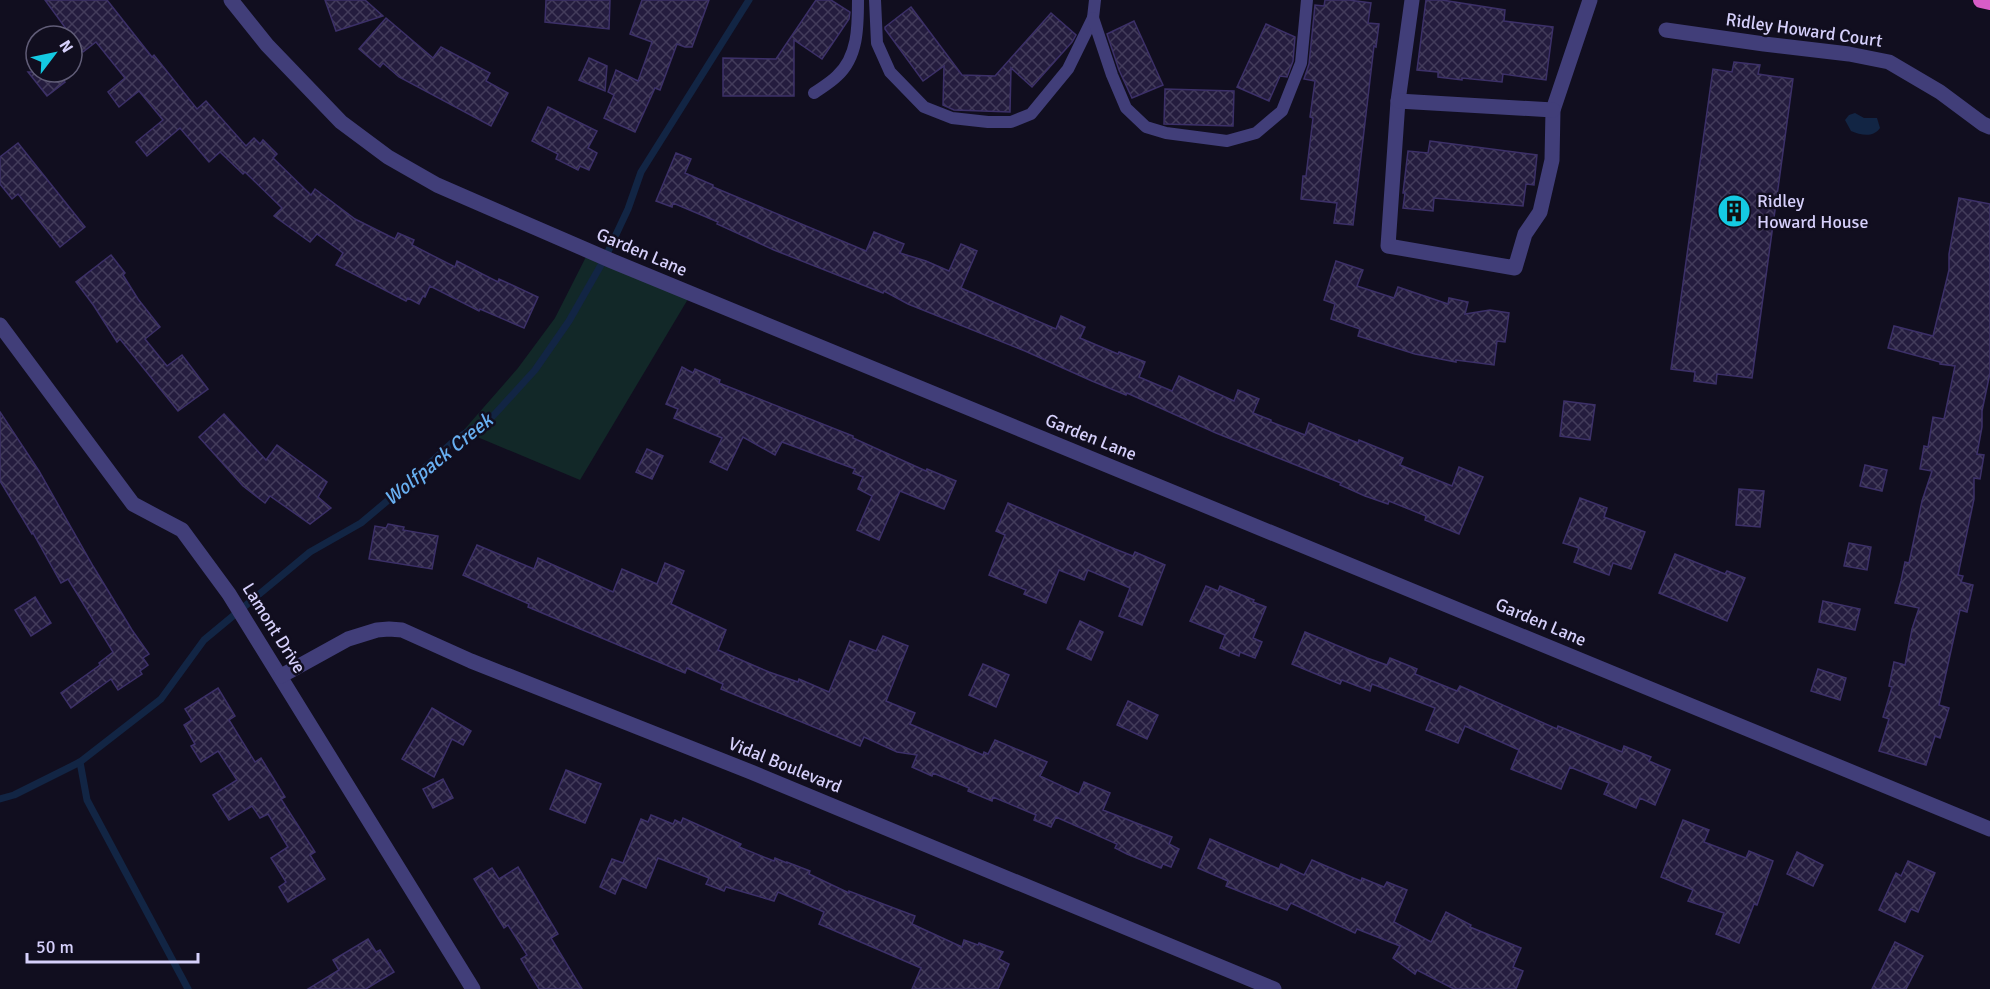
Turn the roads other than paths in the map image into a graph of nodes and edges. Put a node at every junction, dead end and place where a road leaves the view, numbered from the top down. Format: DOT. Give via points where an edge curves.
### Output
graph roads {
  1 [pos="231,0"];
  2 [pos="858,0"];
  3 [pos="874,0"];
  4 [pos="1095,0"];
  5 [pos="1307,0"];
  6 [pos="1412,0"];
  7 [pos="1590,0"];
  8 [pos="1980,0"];
  9 [pos="1990,2"];
  10 [pos="1093,18"];
  11 [pos="1666,30"];
  12 [pos="814,93"];
  13 [pos="1398,101"];
  14 [pos="1553,110"];
  15 [pos="1990,128"];
  16 [pos="0,325"];
  17 [pos="281,676"];
  18 [pos="1990,829"];
  19 [pos="473,989"];
  20 [pos="1274,989"];
  1 -- 18 [label="street, Garden Lane" via="267,45 341,122 388,157 437,185 605,259"];
  2 -- 12 [label="lane" via="850,62"];
  3 -- 10 [label="lane" via="877,43 890,72 924,107 952,118 988,122 1011,122 1031,114 1068,69"];
  4 -- 10 [label="lane"];
  5 -- 10 [label="lane" via="1301,63 1282,111 1256,133 1227,141 1146,127 1126,108"];
  6 -- 13 [label="street"];
  7 -- 14 [label="street"];
  8 -- 9 [label="highway"];
  11 -- 15 [label="street, Ridley Howard Court" via="1889,62"];
  13 -- 14 [label="street"];
  13 -- 14 [label="street" via="1388,246 1515,268 1525,234 1540,212 1552,160"];
  16 -- 17 [label="street, Lamont Drive" via="134,504 182,530"];
  17 -- 19 [label="street, Lamont Drive"];
  17 -- 20 [label="street, Vidal Boulevard" via="348,639 377,630 402,630"];
}
